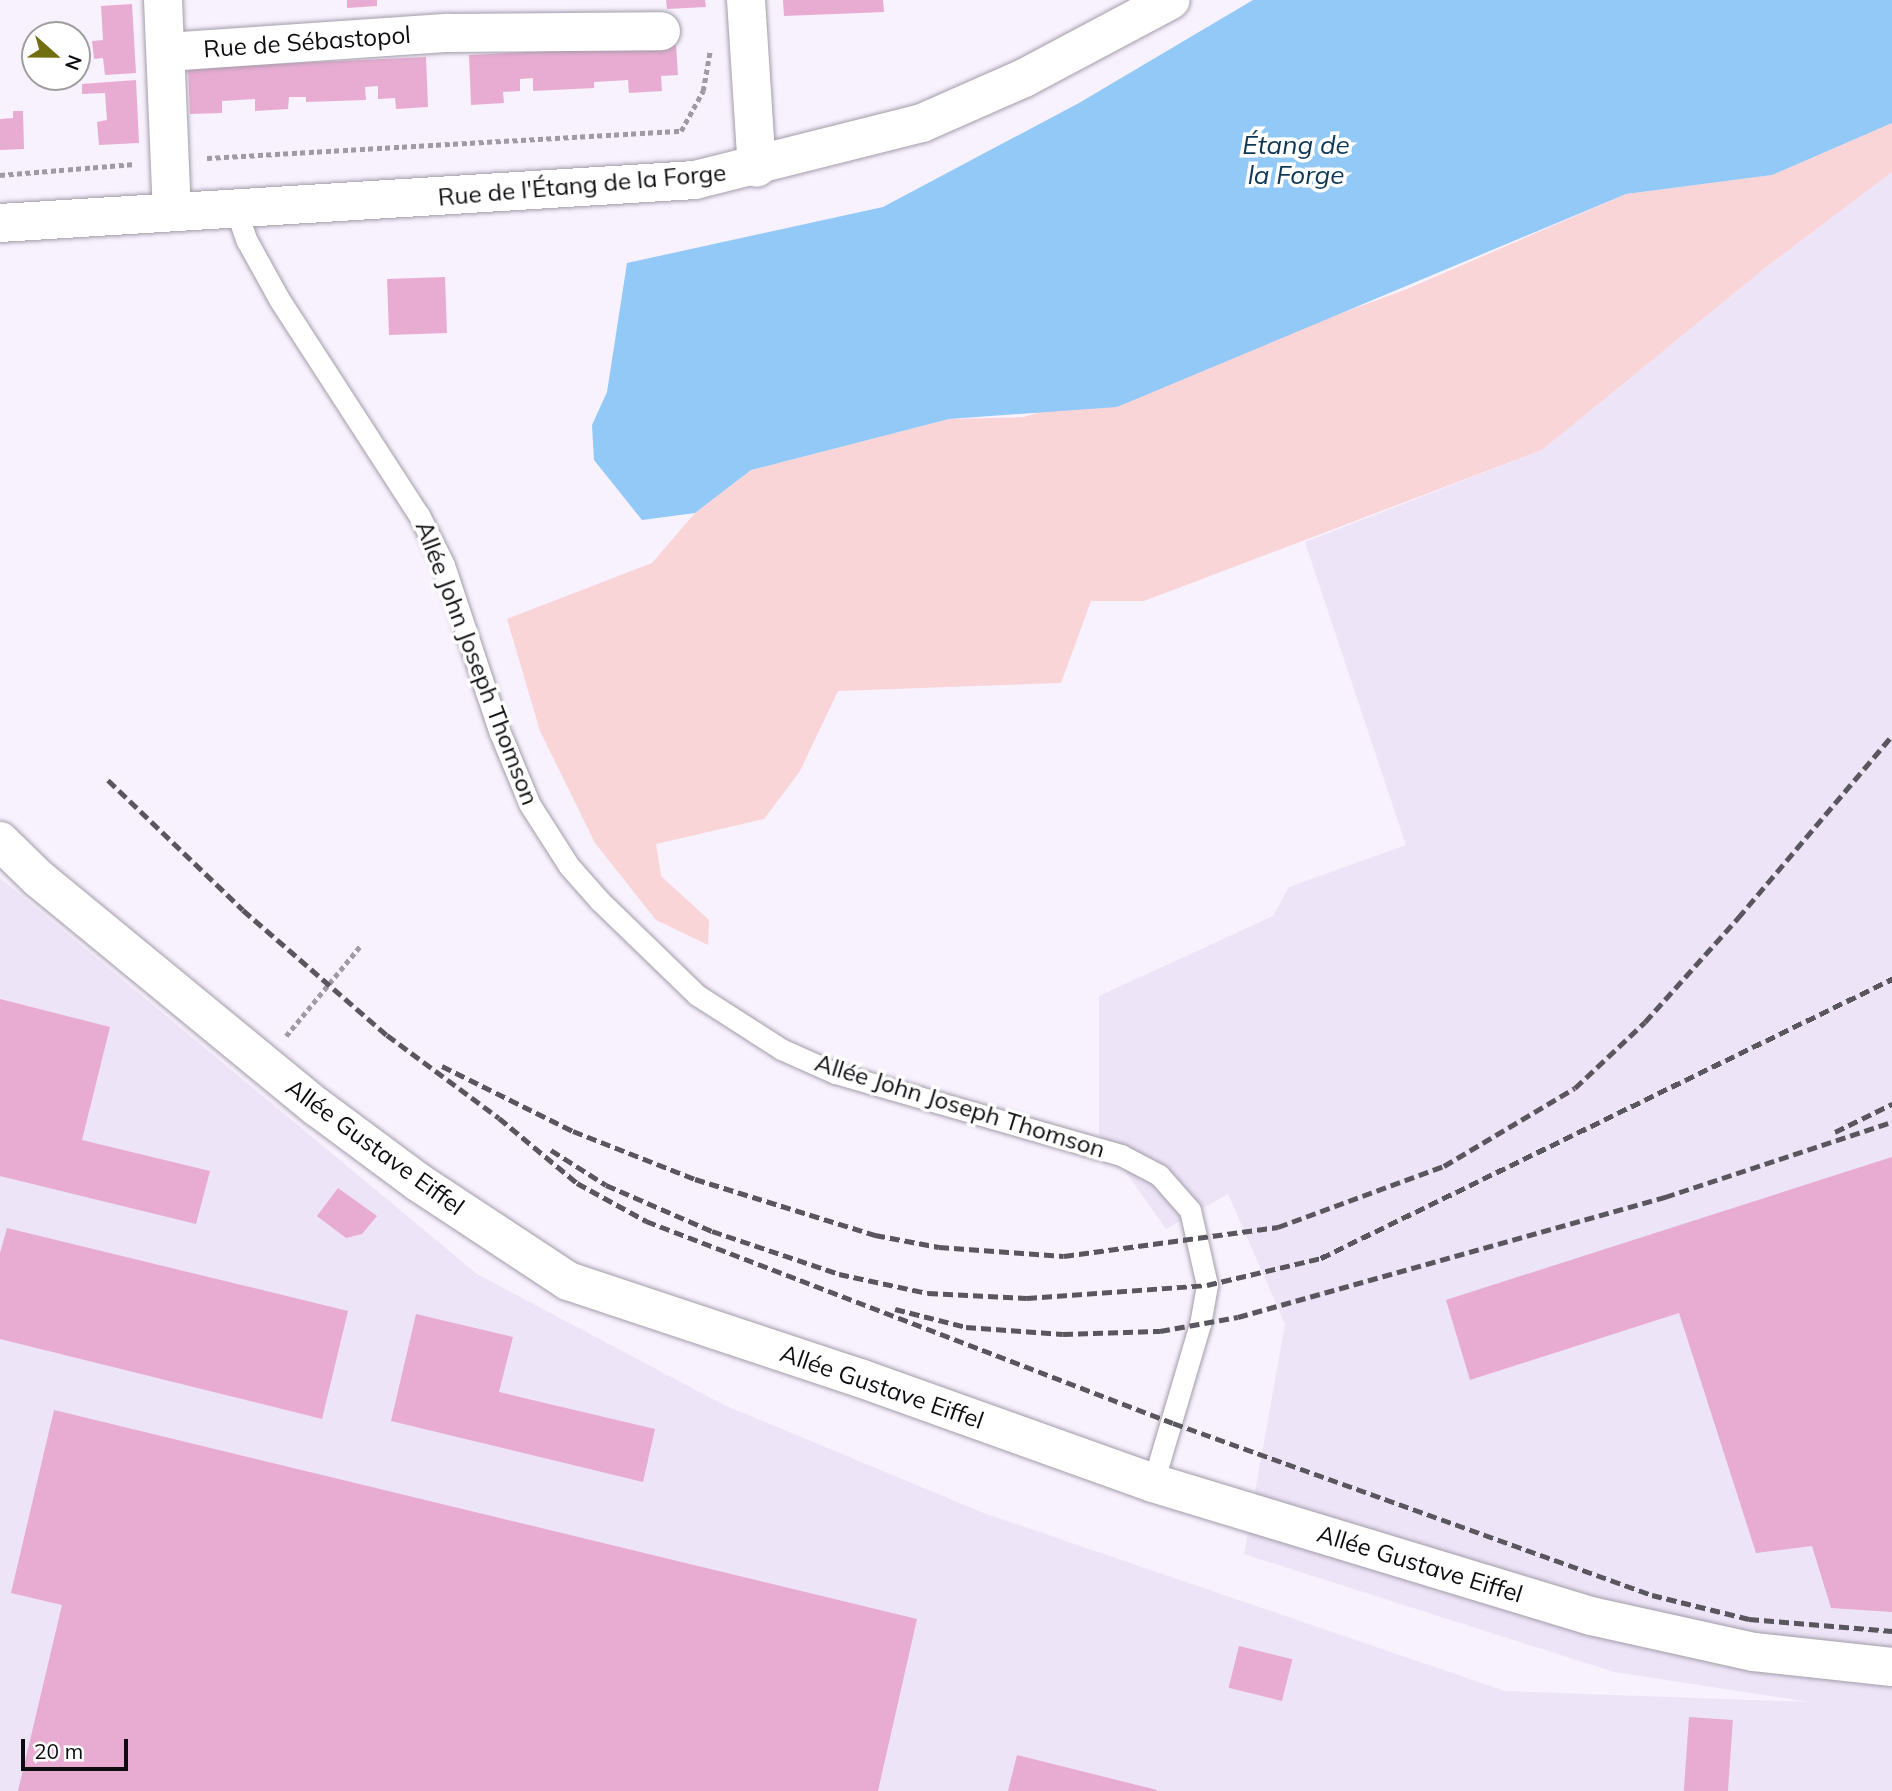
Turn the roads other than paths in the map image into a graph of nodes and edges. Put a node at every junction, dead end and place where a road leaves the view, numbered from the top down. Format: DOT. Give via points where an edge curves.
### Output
graph roads {
  1 [pos="163,0"];
  2 [pos="746,0"];
  3 [pos="1171,0"];
  4 [pos="447,16"];
  5 [pos="661,31"];
  6 [pos="167,52"];
  7 [pos="757,167"];
  8 [pos="234,207"];
  9 [pos="172,212"];
  10 [pos="0,223"];
  11 [pos="0,841"];
  12 [pos="1153,1483"];
  13 [pos="1892,1667"];
  1 -- 6 [label="street"];
  2 -- 7 [label="street"];
  3 -- 7 [label="street, Rue de l'Étang de la Forge" via="1024,78 922,123"];
  4 -- 5 [label="street, Rue de Sébastopol"];
  4 -- 6 [label="street, Rue de Sébastopol"];
  6 -- 9 [label="street"];
  7 -- 8 [label="street, Rue de l'Étang de la Forge" via="695,180 524,194"];
  8 -- 9 [label="street, Rue de l'Étang de la Forge"];
  8 -- 12 [label="lane, Allée John Joseph Thomson" via="247,242 279,299 419,515 444,565 500,733 530,805 569,866 600,901 697,995 781,1049 848,1077 1121,1155 1159,1175 1190,1210 1207,1285 1190,1361"];
  9 -- 10 [label="street, Rue de l'Étang de la Forge"];
  11 -- 12 [label="street, Allée Gustave Eiffel" via="39,879 317,1107 418,1182 568,1282 860,1378"];
  12 -- 13 [label="street, Allée Gustave Eiffel" via="1591,1616 1754,1652"];
}
